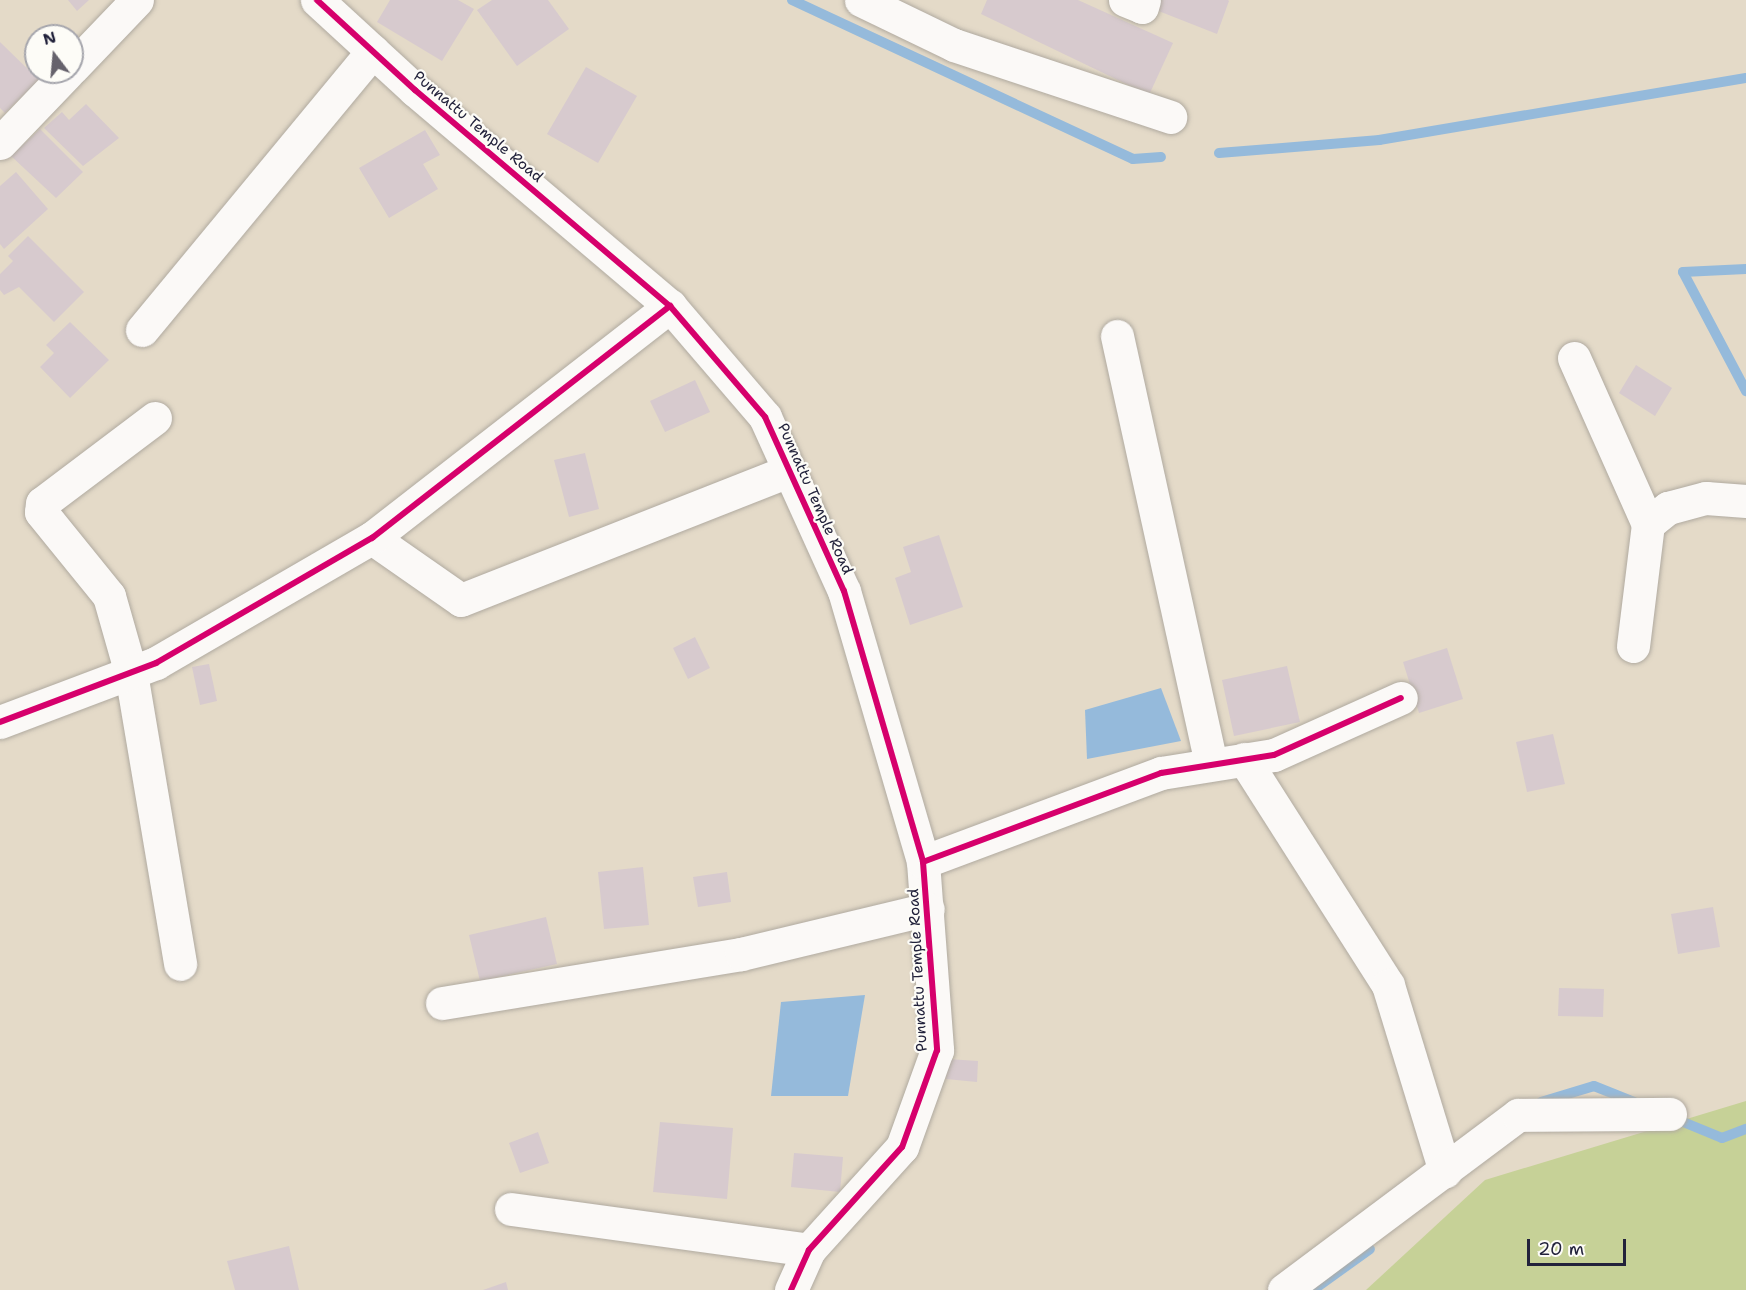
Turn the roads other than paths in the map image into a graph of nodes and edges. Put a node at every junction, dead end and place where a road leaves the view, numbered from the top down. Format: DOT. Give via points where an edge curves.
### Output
graph roads {
  1 [pos="137,0"];
  2 [pos="317,0"];
  3 [pos="861,0"];
  4 [pos="1125,0"];
  5 [pos="1144,0"];
  6 [pos="373,51"];
  7 [pos="84,55"];
  8 [pos="57,84"];
  9 [pos="1170,117"];
  10 [pos="0,143"];
  11 [pos="670,306"];
  12 [pos="142,330"];
  13 [pos="1117,336"];
  14 [pos="1574,358"];
  15 [pos="154,418"];
  16 [pos="789,471"];
  17 [pos="1746,501"];
  18 [pos="1648,524"];
  19 [pos="372,538"];
  20 [pos="1633,646"];
  21 [pos="130,673"];
  22 [pos="1401,698"];
  23 [pos="0,722"];
  24 [pos="1244,759"];
  25 [pos="1211,763"];
  26 [pos="924,862"];
  27 [pos="928,909"];
  28 [pos="180,964"];
  29 [pos="441,1003"];
  30 [pos="1670,1114"];
  31 [pos="1445,1171"];
  32 [pos="511,1209"];
  33 [pos="809,1250"];
  34 [pos="791,1290"];
  35 [pos="1284,1290"];
  1 -- 7 [label="street"];
  2 -- 6 [label="street, Punnattu Temple Road"];
  3 -- 9 [label="street" via="954,45"];
  4 -- 5 [label="street" via="1142,7"];
  6 -- 11 [label="street, Punnattu Temple Road"];
  6 -- 12 [label="street"];
  8 -- 10 [label="street"];
  11 -- 16 [label="street, Punnattu Temple Road" via="765,417"];
  11 -- 19 [label="street"];
  13 -- 25 [label="street"];
  14 -- 18 [label="street"];
  15 -- 21 [label="street" via="42,503 41,512 108,596"];
  16 -- 19 [label="street" via="461,600"];
  16 -- 26 [label="street, Punnattu Temple Road" via="844,591"];
  17 -- 18 [label="street" via="1706,498 1668,508"];
  18 -- 20 [label="street"];
  19 -- 21 [label="street" via="272,599 156,663"];
  21 -- 23 [label="street"];
  21 -- 28 [label="street"];
  22 -- 24 [label="street" via="1274,755"];
  24 -- 25 [label="street"];
  24 -- 31 [label="street" via="1388,985"];
  25 -- 26 [label="street" via="1161,773"];
  26 -- 27 [label="street, Punnattu Temple Road"];
  27 -- 29 [label="street" via="741,954"];
  27 -- 33 [label="street, Punnattu Temple Road" via="937,1050 902,1147"];
  30 -- 31 [label="street" via="1518,1115"];
  31 -- 35 [label="street"];
  32 -- 33 [label="street"];
  33 -- 34 [label="street, Punnattu Temple Road"];
}
